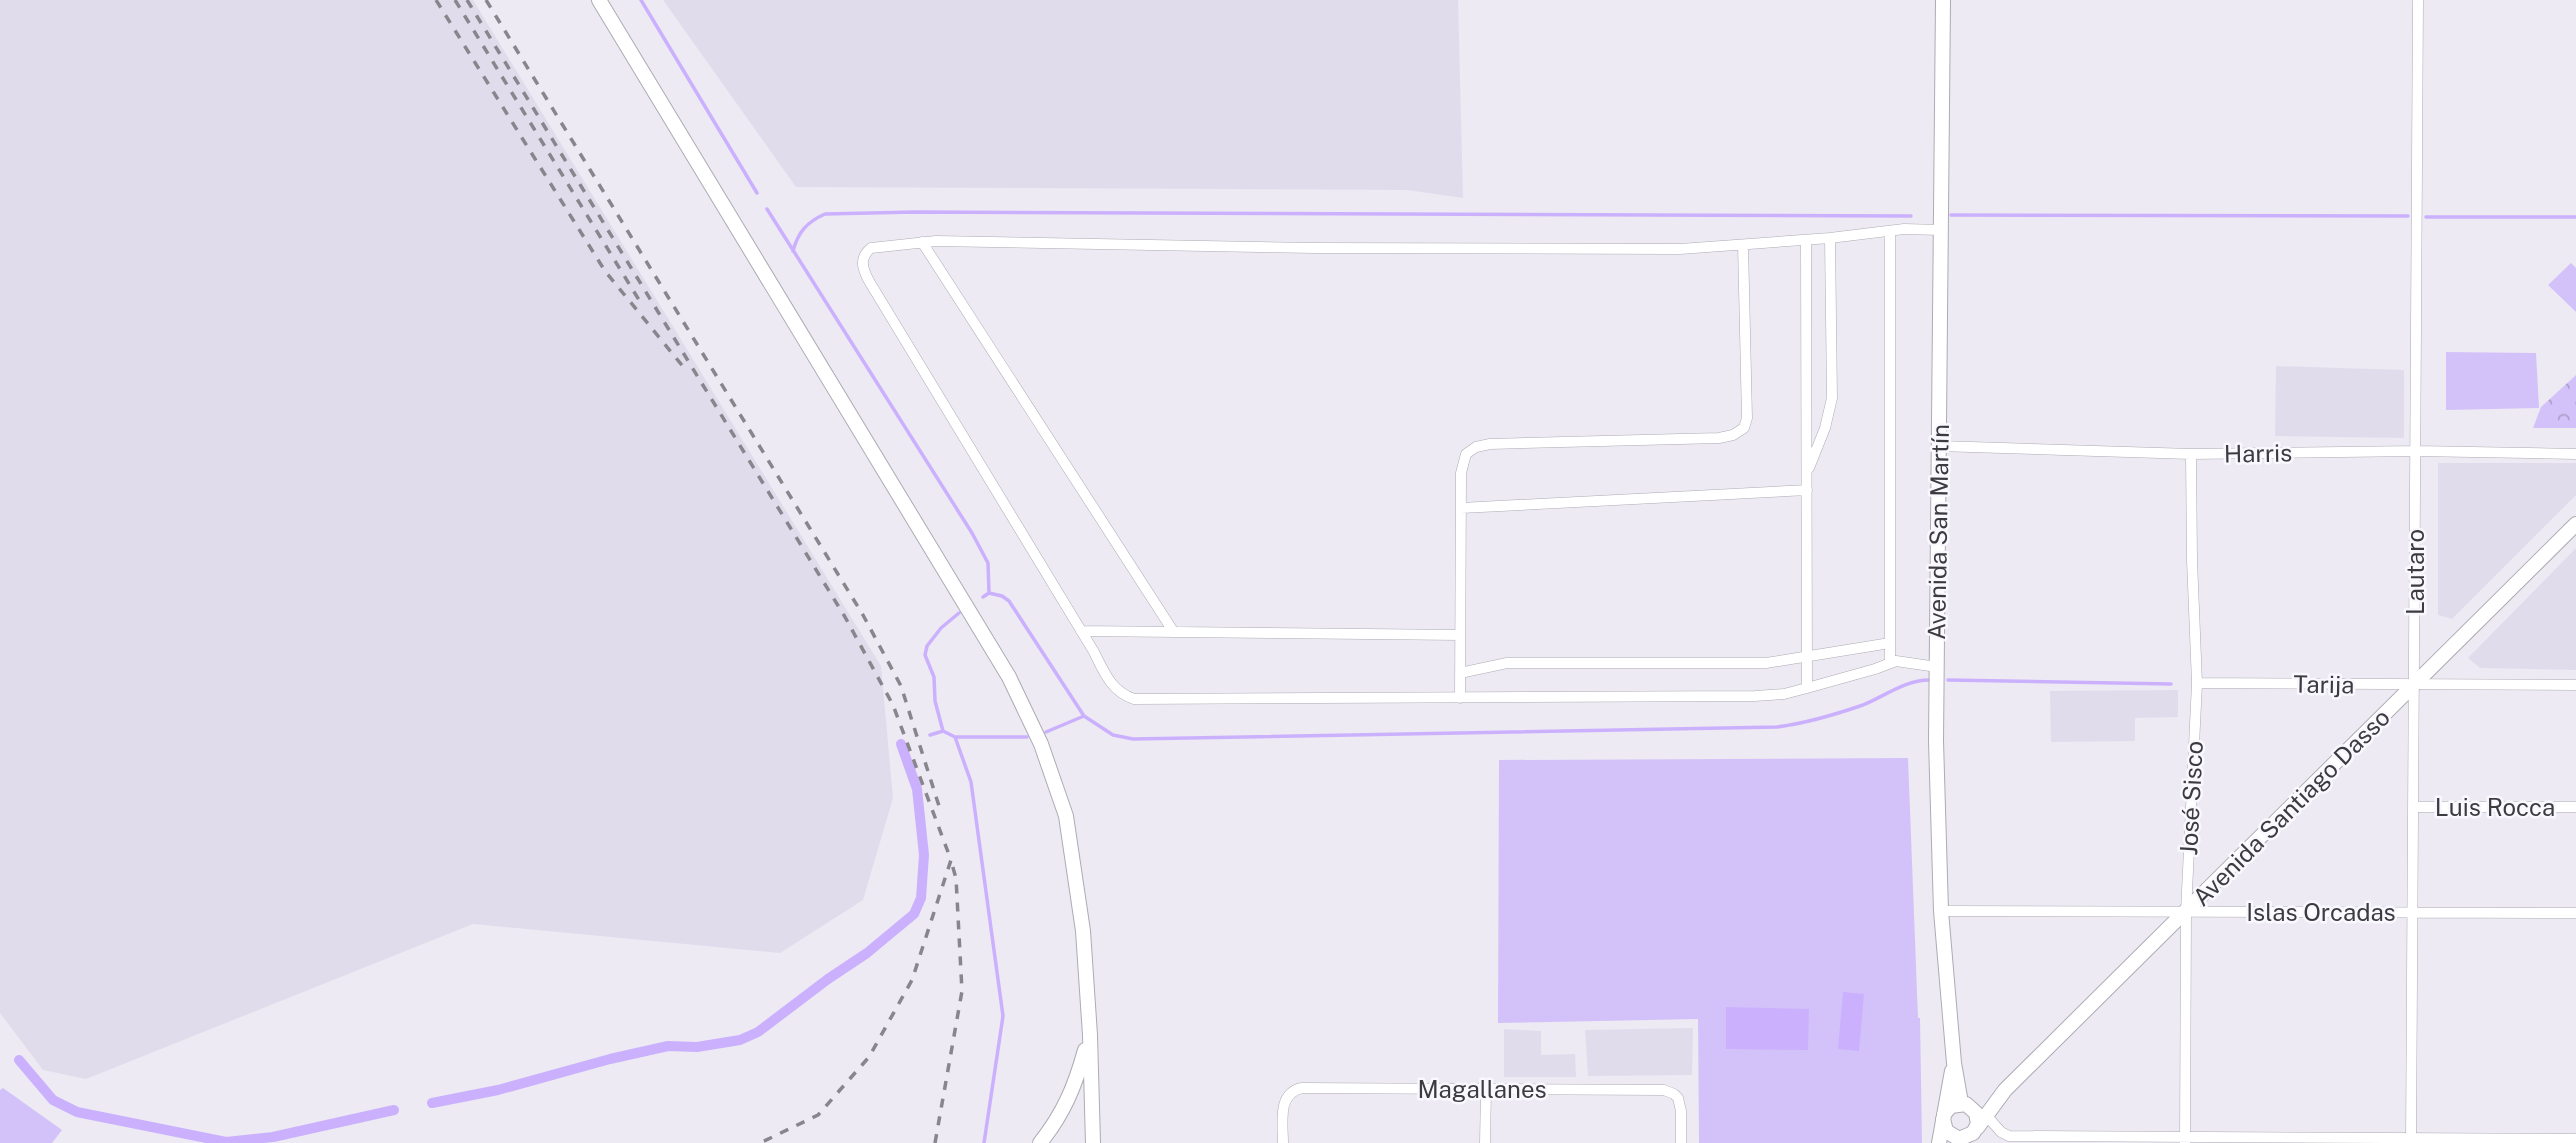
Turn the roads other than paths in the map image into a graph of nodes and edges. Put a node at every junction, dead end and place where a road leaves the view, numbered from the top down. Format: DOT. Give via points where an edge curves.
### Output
graph roads {
  1 [pos="599,0"];
  2 [pos="1943,0"];
  3 [pos="2418,0"];
  4 [pos="1941,230"];
  5 [pos="1890,231"];
  6 [pos="1830,238"];
  7 [pos="1806,240"];
  8 [pos="922,242"];
  9 [pos="1743,244"];
  10 [pos="1939,446"];
  11 [pos="2416,451"];
  12 [pos="2191,454"];
  13 [pos="2576,454"];
  14 [pos="1807,475"];
  15 [pos="1807,490"];
  16 [pos="1461,508"];
  17 [pos="2576,524"];
  18 [pos="1081,631"];
  19 [pos="1173,631"];
  20 [pos="1460,635"];
  21 [pos="1890,643"];
  22 [pos="1807,656"];
  23 [pos="1890,662"];
  24 [pos="1937,667"];
  25 [pos="1460,673"];
  26 [pos="2197,683"];
  27 [pos="2414,685"];
  28 [pos="2576,685"];
  29 [pos="1807,688"];
  30 [pos="1460,698"];
  31 [pos="2413,807"];
  32 [pos="2576,807"];
  33 [pos="1941,911"];
  34 [pos="2186,912"];
  35 [pos="2413,912"];
  36 [pos="2576,913"];
  37 [pos="1090,1035"];
  38 [pos="1954,1063"];
  39 [pos="1486,1089"];
  40 [pos="2005,1090"];
  41 [pos="1964,1104"];
  42 [pos="1986,1115"];
  43 [pos="1943,1116"];
  44 [pos="1970,1136"];
  45 [pos="2576,1139"];
  46 [pos="2185,1141"];
  47 [pos="2411,1141"];
  48 [pos="1040,1143"];
  49 [pos="1093,1143"];
  50 [pos="1283,1143"];
  51 [pos="1485,1143"];
  52 [pos="1681,1143"];
  53 [pos="1939,1143"];
  1 -- 37 [label="main road" via="1009,677 1041,744 1066,816 1083,931"];
  2 -- 4 [label="main road, Avenida San Martín"];
  3 -- 11 [label="street, Lautaro"];
  4 -- 5 [label="street"];
  4 -- 10 [label="main road, Avenida San Martín"];
  5 -- 6 [label="street"];
  5 -- 21 [label="street"];
  6 -- 7 [label="street"];
  6 -- 14 [label="street" via="1832,398"];
  7 -- 9 [label="street"];
  7 -- 14 [label="street"];
  8 -- 9 [label="street" via="1618,250"];
  8 -- 18 [label="street" via="872,248 864,254 864,272"];
  8 -- 19 [label="street"];
  9 -- 16 [label="street" via="1744,428 1719,438 1475,447 1462,461"];
  10 -- 12 [label="street, Harris"];
  10 -- 24 [label="main road, Avenida San Martín"];
  11 -- 12 [label="street, Harris"];
  11 -- 13 [label="street, Harris"];
  11 -- 27 [label="street, Lautaro"];
  12 -- 26 [label="street, José Sisco"];
  14 -- 15 [label="street"];
  15 -- 16 [label="street"];
  15 -- 22 [label="street"];
  16 -- 20 [label="street"];
  17 -- 27 [label="main road, Avenida Santiago Dasso"];
  18 -- 19 [label="street"];
  18 -- 30 [label="street" via="1115,688 1134,699"];
  19 -- 20 [label="street"];
  20 -- 25 [label="street"];
  21 -- 22 [label="street"];
  21 -- 23 [label="street"];
  22 -- 25 [label="street" via="1766,663 1507,663"];
  22 -- 29 [label="street"];
  23 -- 24 [label="street"];
  23 -- 29 [label="street"];
  24 -- 33 [label="main road, Avenida San Martín"];
  25 -- 30 [label="street"];
  26 -- 27 [label="street, Tarija"];
  26 -- 34 [label="street, José Sisco"];
  27 -- 28 [label="street, Tarija"];
  27 -- 31 [label="street, Lautaro"];
  27 -- 34 [label="main road, Avenida Santiago Dasso"];
  29 -- 30 [label="street" via="1755,696"];
  31 -- 32 [label="street, Luis Rocca"];
  31 -- 35 [label="street, Lautaro"];
  33 -- 34 [label="street, Islas Orcadas"];
  33 -- 38 [label="main road, Avenida San Martín"];
  34 -- 35 [label="street, Islas Orcadas"];
  34 -- 40 [label="main road, Avenida Santiago Dasso"];
  34 -- 46 [label="street, José Sisco"];
  35 -- 36 [label="street, Islas Orcadas"];
  35 -- 47 [label="street, Lautaro"];
  37 -- 48 [label="main road" via="1074,1089"];
  37 -- 49 [label="main road"];
  38 -- 41 [label="main road, Avenida San Martín"];
  38 -- 43 [label="main road, Avenida San Martín"];
  39 -- 50 [label="street, Magallanes" via="1302,1088 1290,1093 1283,1109"];
  39 -- 51 [label="street"];
  39 -- 52 [label="street, Magallanes" via="1658,1090 1674,1094 1681,1111"];
  40 -- 41 [label="main road, Avenida Santiago Dasso" via="1989,1100"];
  40 -- 42 [label="main road, Avenida Santiago Dasso"];
  41 -- 43 [label="main road" via="1951,1106"];
  41 -- 44 [label="main road, Avenida San Martín" via="1976,1113"];
  42 -- 44 [label="main road, Avenida Santiago Dasso"];
  42 -- 46 [label="street" via="2009,1136"];
  43 -- 44 [label="main road" via="1949,1135 1959,1139"];
  43 -- 53 [label="main road, Avenida San Martín"];
  45 -- 47 [label="street"];
  46 -- 47 [label="street"];
}
